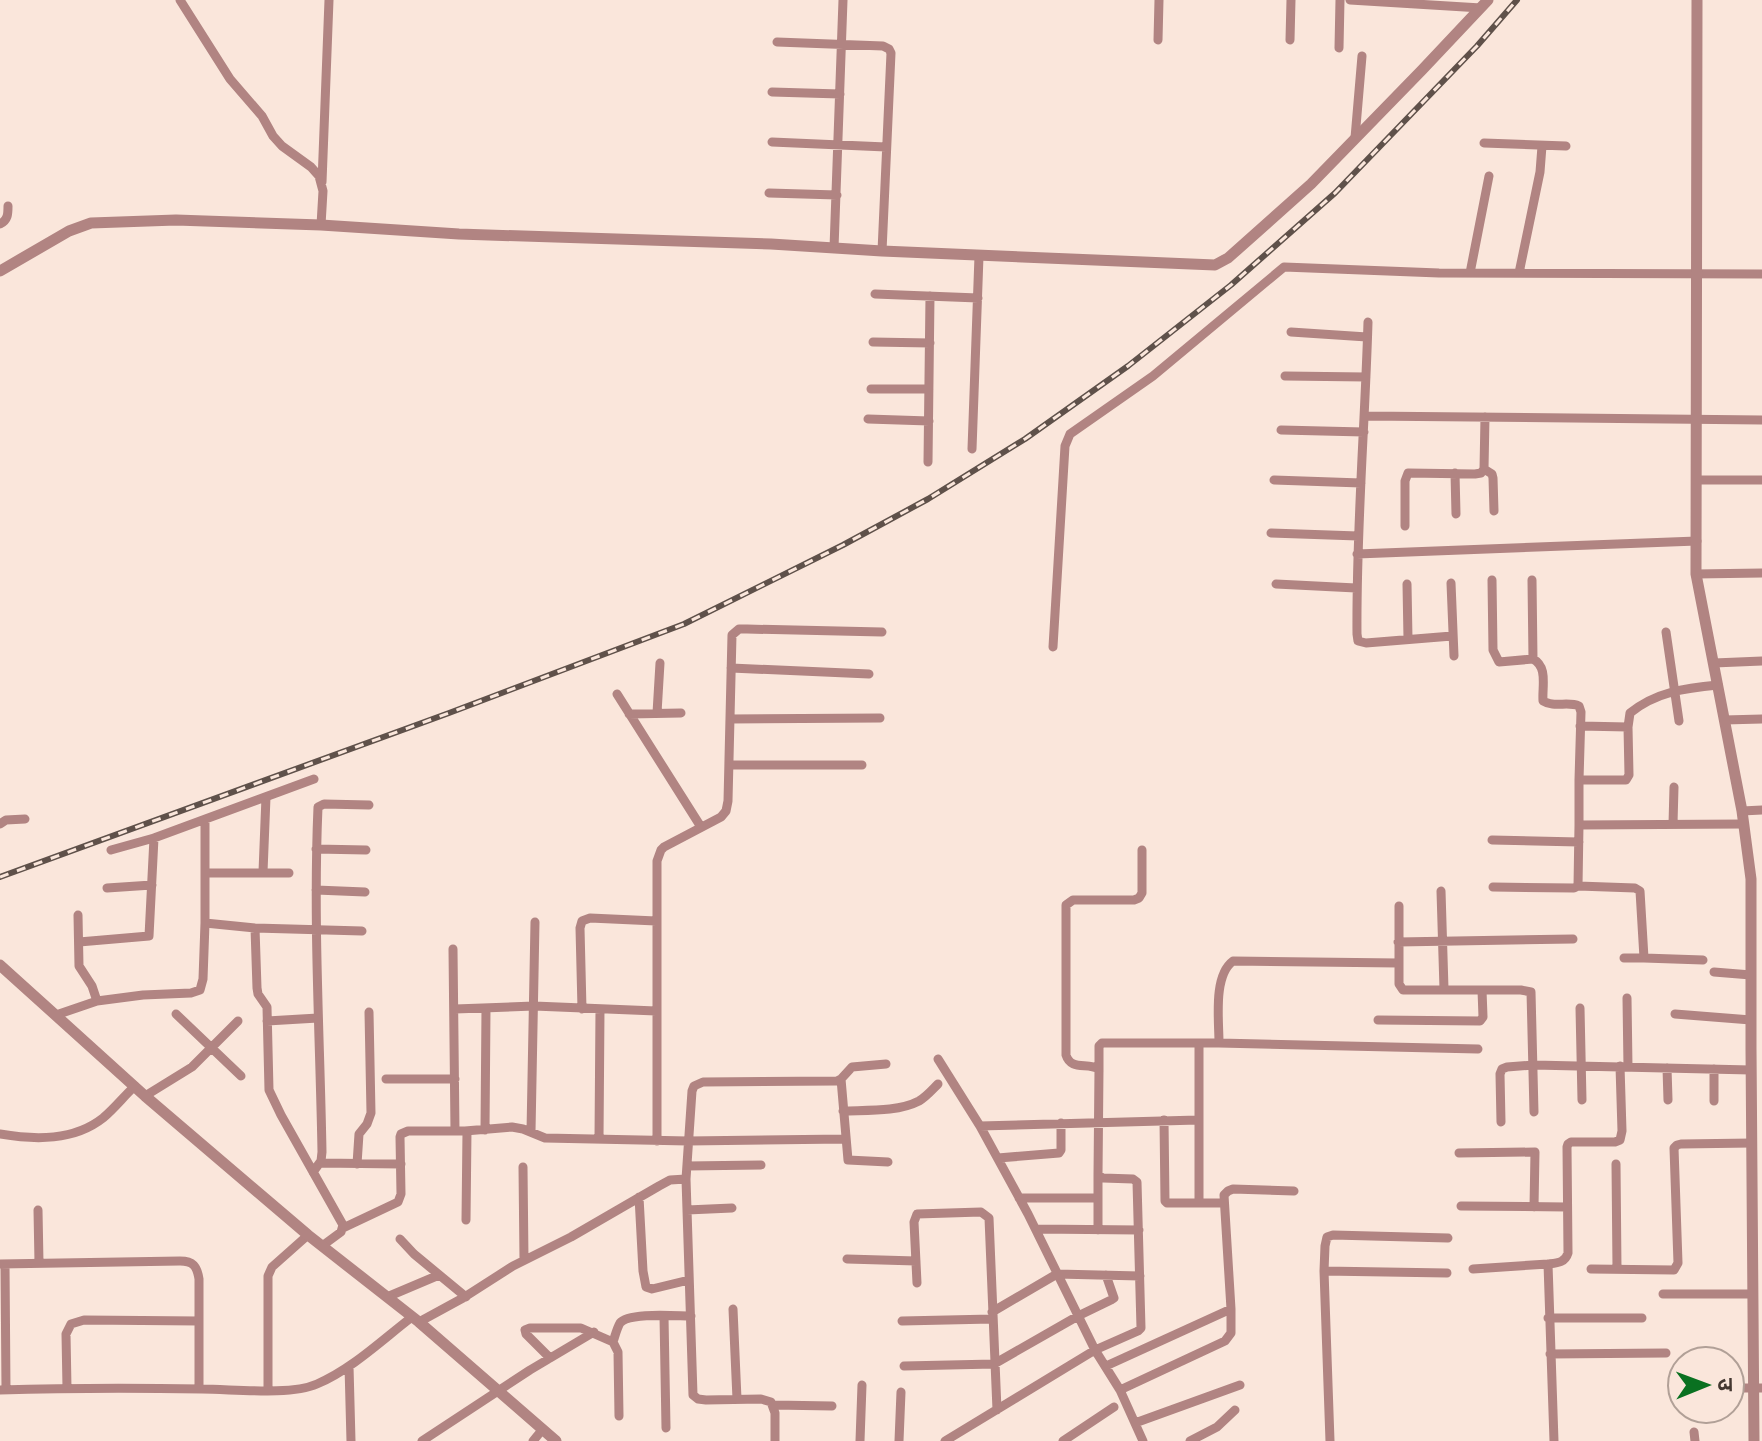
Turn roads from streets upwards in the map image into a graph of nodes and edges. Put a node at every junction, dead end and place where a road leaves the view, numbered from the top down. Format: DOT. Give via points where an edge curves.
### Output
graph roads {
  1 [pos="180,0"];
  2 [pos="329,0"];
  3 [pos="843,0"];
  4 [pos="1159,0"];
  5 [pos="1291,0"];
  6 [pos="1340,0"];
  7 [pos="1350,0"];
  8 [pos="1697,0"];
  9 [pos="1484,4"];
  10 [pos="1158,40"];
  11 [pos="1290,40"];
  12 [pos="777,42"];
  13 [pos="842,44"];
  14 [pos="1339,48"];
  15 [pos="1362,56"];
  16 [pos="772,92"];
  17 [pos="840,94"];
  18 [pos="1355,138"];
  19 [pos="772,142"];
  20 [pos="1484,143"];
  21 [pos="839,144"];
  22 [pos="1542,146"];
  23 [pos="1566,146"];
  24 [pos="886,147"];
  25 [pos="1489,176"];
  26 [pos="322,185"];
  27 [pos="769,193"];
  28 [pos="837,195"];
  29 [pos="8,206"];
  30 [pos="0,224"];
  31 [pos="321,225"];
  32 [pos="834,248"];
  33 [pos="882,251"];
  34 [pos="979,256"];
  35 [pos="0,271"];
  36 [pos="1470,273"];
  37 [pos="1519,273"];
  38 [pos="1696,274"];
  39 [pos="1762,274"];
  40 [pos="875,294"];
  41 [pos="930,296"];
  42 [pos="978,298"];
  43 [pos="1368,322"];
  44 [pos="1291,332"];
  45 [pos="1367,337"];
  46 [pos="873,342"];
  47 [pos="930,343"];
  48 [pos="1285,376"];
  49 [pos="1366,377"];
  50 [pos="871,389"];
  51 [pos="929,389"];
  52 [pos="1365,416"];
  53 [pos="1485,417"];
  54 [pos="868,419"];
  55 [pos="1696,419"];
  56 [pos="1762,420"];
  57 [pos="929,421"];
  58 [pos="1281,430"];
  59 [pos="1364,432"];
  60 [pos="972,449"];
  61 [pos="928,462"];
  62 [pos="1484,469"];
  63 [pos="1455,473"];
  64 [pos="1274,480"];
  65 [pos="1696,480"];
  66 [pos="1762,480"];
  67 [pos="1361,483"];
  68 [pos="1494,511"];
  69 [pos="1456,514"];
  70 [pos="1405,526"];
  71 [pos="1271,533"];
  72 [pos="1358,536"];
  73 [pos="1697,541"];
  74 [pos="1357,554"];
  75 [pos="1762,573"];
  76 [pos="1696,574"];
  77 [pos="1492,580"];
  78 [pos="1532,580"];
  79 [pos="1451,583"];
  80 [pos="1276,584"];
  81 [pos="1407,584"];
  82 [pos="1356,588"];
  83 [pos="882,632"];
  84 [pos="1666,632"];
  85 [pos="1452,636"];
  86 [pos="1408,639"];
  87 [pos="1053,647"];
  88 [pos="1454,656"];
  89 [pos="1533,659"];
  90 [pos="1762,661"];
  91 [pos="660,663"];
  92 [pos="1714,663"];
  93 [pos="731,668"];
  94 [pos="869,674"];
  95 [pos="1718,685"];
  96 [pos="1675,690"];
  97 [pos="617,694"];
  98 [pos="657,713"];
  99 [pos="681,713"];
  100 [pos="629,714"];
  101 [pos="880,718"];
  102 [pos="730,719"];
  103 [pos="1762,719"];
  104 [pos="1724,720"];
  105 [pos="1679,721"];
  106 [pos="1580,726"];
  107 [pos="1628,727"];
  108 [pos="729,765"];
  109 [pos="862,765"];
  110 [pos="314,779"];
  111 [pos="1579,780"];
  112 [pos="1674,787"];
  113 [pos="266,797"];
  114 [pos="369,805"];
  115 [pos="1762,810"];
  116 [pos="1743,818"];
  117 [pos="25,819"];
  118 [pos="205,820"];
  119 [pos="0,824"];
  120 [pos="1673,824"];
  121 [pos="1579,825"];
  122 [pos="701,827"];
  123 [pos="154,838"];
  124 [pos="1492,840"];
  125 [pos="1579,842"];
  126 [pos="316,849"];
  127 [pos="111,850"];
  128 [pos="366,850"];
  129 [pos="1142,850"];
  130 [pos="263,872"];
  131 [pos="206,873"];
  132 [pos="289,873"];
  133 [pos="152,885"];
  134 [pos="1578,886"];
  135 [pos="1493,887"];
  136 [pos="107,888"];
  137 [pos="316,890"];
  138 [pos="1441,891"];
  139 [pos="365,892"];
  140 [pos="1399,906"];
  141 [pos="78,915"];
  142 [pos="656,921"];
  143 [pos="535,922"];
  144 [pos="205,923"];
  145 [pos="255,928"];
  146 [pos="316,929"];
  147 [pos="362,931"];
  148 [pos="1573,939"];
  149 [pos="1443,941"];
  150 [pos="79,942"];
  151 [pos="1398,942"];
  152 [pos="453,949"];
  153 [pos="1624,958"];
  154 [pos="1644,958"];
  155 [pos="1703,960"];
  156 [pos="1398,963"];
  157 [pos="0,965"];
  158 [pos="1714,972"];
  159 [pos="1751,975"];
  160 [pos="1444,989"];
  161 [pos="1482,990"];
  162 [pos="1627,998"];
  163 [pos="97,1001"];
  164 [pos="534,1006"];
  165 [pos="486,1008"];
  166 [pos="1580,1008"];
  167 [pos="455,1009"];
  168 [pos="582,1009"];
  169 [pos="600,1009"];
  170 [pos="656,1011"];
  171 [pos="369,1012"];
  172 [pos="1755,1013"];
  173 [pos="176,1014"];
  174 [pos="1675,1014"];
  175 [pos="56,1015"];
  176 [pos="318,1018"];
  177 [pos="1378,1020"];
  178 [pos="238,1021"];
  179 [pos="267,1021"];
  180 [pos="1199,1043"];
  181 [pos="1219,1043"];
  182 [pos="213,1047"];
  183 [pos="1478,1049"];
  184 [pos="938,1059"];
  185 [pos="886,1064"];
  186 [pos="1534,1065"];
  187 [pos="1581,1066"];
  188 [pos="1624,1066"];
  189 [pos="1667,1068"];
  190 [pos="1714,1069"];
  191 [pos="1751,1070"];
  192 [pos="1099,1072"];
  193 [pos="241,1076"];
  194 [pos="386,1079"];
  195 [pos="455,1079"];
  196 [pos="841,1079"];
  197 [pos="938,1084"];
  198 [pos="135,1086"];
  199 [pos="145,1096"];
  200 [pos="1582,1100"];
  201 [pos="1668,1100"];
  202 [pos="1714,1101"];
  203 [pos="1757,1103"];
  204 [pos="843,1111"];
  205 [pos="1534,1112"];
  206 [pos="1164,1120"];
  207 [pos="1198,1120"];
  208 [pos="1098,1121"];
  209 [pos="1501,1122"];
  210 [pos="1061,1123"];
  211 [pos="980,1126"];
  212 [pos="485,1130"];
  213 [pos="455,1131"];
  214 [pos="467,1131"];
  215 [pos="531,1132"];
  216 [pos="0,1134"];
  217 [pos="599,1139"];
  218 [pos="845,1139"];
  219 [pos="657,1141"];
  220 [pos="688,1141"];
  221 [pos="1752,1143"];
  222 [pos="1459,1153"];
  223 [pos="998,1158"];
  224 [pos="888,1162"];
  225 [pos="320,1163"];
  226 [pos="357,1164"];
  227 [pos="401,1164"];
  228 [pos="1616,1164"];
  229 [pos="761,1165"];
  230 [pos="687,1166"];
  231 [pos="523,1167"];
  232 [pos="313,1172"];
  233 [pos="1098,1175"];
  234 [pos="1757,1178"];
  235 [pos="686,1179"];
  236 [pos="1294,1191"];
  237 [pos="639,1197"];
  238 [pos="1019,1198"];
  239 [pos="1098,1198"];
  240 [pos="1199,1203"];
  241 [pos="1224,1203"];
  242 [pos="1461,1206"];
  243 [pos="1534,1207"];
  244 [pos="1567,1207"];
  245 [pos="732,1208"];
  246 [pos="38,1210"];
  247 [pos="687,1210"];
  248 [pos="466,1220"];
  249 [pos="343,1228"];
  250 [pos="1036,1229"];
  251 [pos="1098,1230"];
  252 [pos="1139,1230"];
  253 [pos="308,1235"];
  254 [pos="1448,1238"];
  255 [pos="400,1239"];
  256 [pos="322,1246"];
  257 [pos="847,1259"];
  258 [pos="524,1260"];
  259 [pos="916,1261"];
  260 [pos="39,1263"];
  261 [pos="2,1264"];
  262 [pos="1548,1264"];
  263 [pos="1473,1269"];
  264 [pos="1591,1269"];
  265 [pos="1617,1269"];
  266 [pos="1324,1271"];
  267 [pos="1447,1273"];
  268 [pos="1057,1274"];
  269 [pos="439,1275"];
  270 [pos="1106,1275"];
  271 [pos="1140,1276"];
  272 [pos="689,1280"];
  273 [pos="917,1283"];
  274 [pos="1756,1292"];
  275 [pos="1663,1294"];
  276 [pos="387,1297"];
  277 [pos="466,1297"];
  278 [pos="733,1309"];
  279 [pos="1231,1309"];
  280 [pos="992,1315"];
  281 [pos="664,1316"];
  282 [pos="691,1316"];
  283 [pos="1078,1316"];
  284 [pos="1548,1318"];
  285 [pos="1642,1318"];
  286 [pos="415,1319"];
  287 [pos="199,1321"];
  288 [pos="902,1321"];
  289 [pos="3,1323"];
  290 [pos="594,1332"];
  291 [pos="613,1342"];
  292 [pos="1095,1350"];
  293 [pos="1666,1353"];
  294 [pos="1550,1354"];
  295 [pos="550,1358"];
  296 [pos="994,1364"];
  297 [pos="349,1366"];
  298 [pos="904,1366"];
  299 [pos="1106,1366"];
  300 [pos="862,1385"];
  301 [pos="1240,1385"];
  302 [pos="67,1388"];
  303 [pos="1758,1388"];
  304 [pos="199,1389"];
  305 [pos="3,1390"];
  306 [pos="268,1390"];
  307 [pos="1120,1390"];
  308 [pos="497,1392"];
  309 [pos="901,1392"];
  310 [pos="737,1399"];
  311 [pos="774,1405"];
  312 [pos="832,1406"];
  313 [pos="1114,1407"];
  314 [pos="997,1410"];
  315 [pos="1235,1410"];
  316 [pos="619,1416"];
  317 [pos="1135,1423"];
  318 [pos="1217,1427"];
  319 [pos="666,1428"];
  320 [pos="542,1430"];
  321 [pos="1757,1434"];
  322 [pos="351,1441"];
  323 [pos="422,1441"];
  324 [pos="533,1441"];
  325 [pos="556,1441"];
  326 [pos="775,1441"];
  327 [pos="860,1441"];
  328 [pos="899,1441"];
  329 [pos="945,1441"];
  330 [pos="1063,1441"];
  331 [pos="1143,1441"];
  332 [pos="1190,1441"];
  333 [pos="1218,1441"];
  334 [pos="1330,1441"];
  335 [pos="1554,1441"];
  1 -- 26 [label="street" via="273,136 316,171"];
  2 -- 26 [label="street"];
  3 -- 13 [label="street"];
  4 -- 10 [label="street"];
  5 -- 11 [label="street"];
  6 -- 14 [label="street"];
  7 -- 9 [label="street"];
  8 -- 38 [label="street"];
  9 -- 18 [label="street"];
  12 -- 13 [label="street"];
  13 -- 17 [label="street"];
  13 -- 24 [label="street" via="883,46 891,53"];
  15 -- 18 [label="street"];
  16 -- 17 [label="street"];
  17 -- 21 [label="street"];
  18 -- 34 [label="street" via="1311,184 1215,265"];
  19 -- 21 [label="street"];
  20 -- 22 [label="street"];
  21 -- 24 [label="street"];
  21 -- 28 [label="street"];
  22 -- 23 [label="street"];
  22 -- 37 [label="street"];
  24 -- 33 [label="street"];
  25 -- 36 [label="street"];
  26 -- 31 [label="street"];
  27 -- 28 [label="street"];
  28 -- 32 [label="street"];
  29 -- 30 [label="street"];
  31 -- 32 [label="street"];
  31 -- 35 [label="street" via="97,222 69,231"];
  32 -- 33 [label="street"];
  33 -- 34 [label="street"];
  34 -- 42 [label="street"];
  36 -- 37 [label="street"];
  36 -- 87 [label="street" via="1284,267 1153,376 1070,434 1065,446"];
  37 -- 38 [label="street"];
  38 -- 39 [label="street"];
  38 -- 55 [label="street"];
  40 -- 41 [label="street"];
  41 -- 42 [label="street"];
  41 -- 47 [label="street"];
  42 -- 60 [label="street"];
  43 -- 45 [label="street"];
  44 -- 45 [label="street"];
  45 -- 49 [label="street"];
  46 -- 47 [label="street"];
  47 -- 51 [label="street"];
  48 -- 49 [label="street"];
  49 -- 52 [label="street"];
  50 -- 51 [label="street"];
  51 -- 57 [label="street"];
  52 -- 53 [label="street"];
  52 -- 59 [label="street"];
  53 -- 55 [label="street"];
  53 -- 62 [label="street"];
  54 -- 57 [label="street"];
  55 -- 56 [label="street"];
  55 -- 65 [label="street"];
  57 -- 61 [label="street"];
  58 -- 59 [label="street"];
  59 -- 67 [label="street"];
  62 -- 63 [label="street"];
  62 -- 68 [label="street" via="1493,478"];
  63 -- 69 [label="street"];
  63 -- 70 [label="street" via="1408,473"];
  64 -- 67 [label="street"];
  65 -- 66 [label="street"];
  65 -- 73 [label="street"];
  67 -- 72 [label="street"];
  71 -- 72 [label="street"];
  72 -- 74 [label="street"];
  73 -- 74 [label="street"];
  73 -- 76 [label="street"];
  74 -- 82 [label="street"];
  75 -- 76 [label="street"];
  76 -- 92 [label="street"];
  77 -- 89 [label="street" via="1493,650 1499,662"];
  78 -- 89 [label="street"];
  79 -- 85 [label="street"];
  80 -- 82 [label="street"];
  81 -- 86 [label="street"];
  82 -- 86 [label="street" via="1358,641"];
  83 -- 93 [label="street" via="739,629 732,635"];
  84 -- 96 [label="street"];
  85 -- 86 [label="street"];
  85 -- 88 [label="street"];
  89 -- 106 [label="street" via="1542,665 1543,701 1579,706"];
  90 -- 92 [label="street"];
  91 -- 98 [label="street"];
  92 -- 95 [label="street"];
  93 -- 94 [label="street"];
  93 -- 102 [label="street"];
  95 -- 96 [label="street"];
  95 -- 104 [label="street"];
  96 -- 105 [label="street"];
  96 -- 107 [label="street" via="1635,709"];
  97 -- 100 [label="street"];
  98 -- 99 [label="street"];
  98 -- 100 [label="street"];
  100 -- 122 [label="street"];
  101 -- 102 [label="street"];
  102 -- 108 [label="street"];
  103 -- 104 [label="street"];
  104 -- 116 [label="street"];
  106 -- 107 [label="street"];
  106 -- 111 [label="street"];
  107 -- 111 [label="street" via="1628,779"];
  108 -- 109 [label="street"];
  108 -- 122 [label="street" via="726,811"];
  110 -- 113 [label="street"];
  111 -- 121 [label="street"];
  112 -- 120 [label="street"];
  113 -- 118 [label="street"];
  113 -- 130 [label="street"];
  114 -- 126 [label="street" via="318,807"];
  115 -- 116 [label="street"];
  116 -- 120 [label="street"];
  116 -- 159 [label="street" via="1751,879"];
  117 -- 119 [label="street"];
  118 -- 123 [label="street"];
  118 -- 131 [label="street"];
  120 -- 121 [label="street"];
  121 -- 125 [label="street"];
  122 -- 142 [label="street" via="659,853"];
  123 -- 127 [label="street"];
  123 -- 133 [label="street"];
  124 -- 125 [label="street"];
  125 -- 134 [label="street"];
  126 -- 128 [label="street"];
  126 -- 137 [label="street"];
  129 -- 192 [label="street" via="1139,898 1073,900 1066,905 1066,1055 1070,1064 1097,1067"];
  130 -- 131 [label="street"];
  130 -- 132 [label="street"];
  131 -- 144 [label="street"];
  133 -- 136 [label="street"];
  133 -- 150 [label="street" via="149,936"];
  134 -- 135 [label="street"];
  134 -- 154 [label="street" via="1640,891"];
  137 -- 139 [label="street"];
  137 -- 146 [label="street"];
  138 -- 149 [label="street"];
  140 -- 151 [label="street"];
  141 -- 150 [label="street"];
  142 -- 168 [label="street" via="582,921"];
  142 -- 170 [label="street"];
  143 -- 164 [label="street"];
  144 -- 145 [label="street"];
  144 -- 163 [label="street" via="200,990"];
  145 -- 146 [label="street"];
  145 -- 179 [label="street" via="257,988"];
  146 -- 147 [label="street"];
  146 -- 176 [label="street"];
  148 -- 149 [label="street"];
  149 -- 151 [label="street"];
  149 -- 160 [label="street"];
  150 -- 163 [label="street" via="79,966"];
  151 -- 156 [label="street"];
  152 -- 167 [label="street"];
  153 -- 154 [label="street"];
  154 -- 155 [label="street"];
  156 -- 160 [label="street" via="1403,990"];
  156 -- 181 [label="street" via="1233,961 1221,983"];
  157 -- 175 [label="street"];
  158 -- 159 [label="street"];
  159 -- 172 [label="street"];
  160 -- 161 [label="street"];
  161 -- 177 [label="street" via="1480,1021"];
  161 -- 186 [label="street" via="1531,992"];
  162 -- 188 [label="street"];
  163 -- 175 [label="street"];
  164 -- 165 [label="street"];
  164 -- 168 [label="street"];
  164 -- 215 [label="street"];
  165 -- 167 [label="street"];
  165 -- 212 [label="street"];
  166 -- 187 [label="street"];
  167 -- 195 [label="street"];
  168 -- 169 [label="street"];
  169 -- 170 [label="street"];
  169 -- 217 [label="street"];
  170 -- 219 [label="street"];
  171 -- 226 [label="street" via="371,1113 359,1134"];
  172 -- 174 [label="street"];
  172 -- 191 [label="street"];
  173 -- 182 [label="street"];
  175 -- 198 [label="street"];
  176 -- 179 [label="street"];
  176 -- 225 [label="street"];
  178 -- 182 [label="street"];
  179 -- 232 [label="street" via="268,1087"];
  180 -- 181 [label="street"];
  180 -- 192 [label="street" via="1102,1043"];
  180 -- 207 [label="street"];
  181 -- 183 [label="street"];
  182 -- 193 [label="street"];
  182 -- 199 [label="street" via="186,1072"];
  184 -- 211 [label="street"];
  185 -- 196 [label="street" via="855,1066"];
  186 -- 187 [label="street"];
  186 -- 205 [label="street"];
  186 -- 209 [label="street" via="1502,1069"];
  187 -- 188 [label="street"];
  187 -- 200 [label="street"];
  188 -- 189 [label="street"];
  188 -- 244 [label="street" via="1621,1137 1615,1142 1568,1144"];
  189 -- 190 [label="street"];
  189 -- 201 [label="street"];
  190 -- 191 [label="street"];
  190 -- 202 [label="street"];
  191 -- 203 [label="street"];
  192 -- 208 [label="street"];
  194 -- 195 [label="street"];
  195 -- 213 [label="street"];
  196 -- 204 [label="street"];
  196 -- 220 [label="street" via="700,1082 692,1091"];
  197 -- 204 [label="street" via="912,1104"];
  198 -- 199 [label="street"];
  198 -- 216 [label="street" via="103,1118 76,1134"];
  199 -- 253 [label="street"];
  203 -- 221 [label="street"];
  204 -- 218 [label="street"];
  206 -- 207 [label="street"];
  206 -- 208 [label="street"];
  206 -- 240 [label="street" via="1165,1201"];
  207 -- 240 [label="street"];
  208 -- 210 [label="street"];
  208 -- 233 [label="street"];
  210 -- 211 [label="street"];
  210 -- 223 [label="street" via="1059,1153"];
  211 -- 223 [label="street"];
  212 -- 214 [label="street"];
  212 -- 215 [label="street" via="512,1127"];
  213 -- 214 [label="street"];
  213 -- 227 [label="street" via="404,1132"];
  214 -- 248 [label="street"];
  215 -- 217 [label="street" via="545,1138"];
  217 -- 219 [label="street"];
  218 -- 220 [label="street"];
  218 -- 224 [label="street" via="850,1161"];
  219 -- 220 [label="street"];
  220 -- 230 [label="street"];
  221 -- 234 [label="street"];
  221 -- 265 [label="street" via="1677,1145 1677,1268"];
  222 -- 243 [label="street" via="1535,1152"];
  223 -- 238 [label="street"];
  225 -- 226 [label="street"];
  225 -- 232 [label="street"];
  226 -- 227 [label="street"];
  227 -- 249 [label="street" via="398,1202"];
  228 -- 265 [label="street"];
  229 -- 230 [label="street"];
  230 -- 235 [label="street"];
  231 -- 258 [label="street"];
  232 -- 249 [label="street"];
  233 -- 239 [label="street"];
  233 -- 252 [label="street" via="1137,1181"];
  234 -- 274 [label="street"];
  235 -- 237 [label="street" via="670,1180"];
  235 -- 247 [label="street"];
  236 -- 241 [label="street" via="1233,1189 1224,1195"];
  237 -- 258 [label="street"];
  237 -- 272 [label="street" via="646,1287"];
  238 -- 239 [label="street"];
  238 -- 250 [label="street"];
  239 -- 251 [label="street"];
  240 -- 241 [label="street"];
  241 -- 279 [label="street"];
  242 -- 243 [label="street"];
  243 -- 244 [label="street"];
  244 -- 262 [label="street" via="1568,1253 1561,1262"];
  245 -- 247 [label="street"];
  246 -- 260 [label="street"];
  247 -- 272 [label="street"];
  249 -- 256 [label="street"];
  250 -- 251 [label="street"];
  250 -- 268 [label="street"];
  251 -- 252 [label="street"];
  252 -- 271 [label="street"];
  253 -- 256 [label="street"];
  253 -- 306 [label="street" via="268,1276"];
  254 -- 266 [label="street" via="1330,1235 1325,1240"];
  255 -- 269 [label="street"];
  256 -- 276 [label="street"];
  257 -- 259 [label="street"];
  258 -- 277 [label="street"];
  259 -- 273 [label="street"];
  259 -- 280 [label="street" via="917,1214 986,1215"];
  260 -- 261 [label="street"];
  260 -- 287 [label="street" via="190,1261 198,1270"];
  261 -- 289 [label="street"];
  262 -- 263 [label="street"];
  262 -- 284 [label="street"];
  264 -- 265 [label="street"];
  266 -- 267 [label="street"];
  266 -- 334 [label="street"];
  268 -- 270 [label="street"];
  268 -- 280 [label="street"];
  268 -- 283 [label="street"];
  269 -- 276 [label="street"];
  269 -- 277 [label="street"];
  270 -- 271 [label="street"];
  270 -- 283 [label="street" via="1114,1298"];
  271 -- 292 [label="street" via="1141,1328"];
  272 -- 282 [label="street"];
  274 -- 275 [label="street"];
  274 -- 303 [label="street"];
  276 -- 286 [label="street"];
  277 -- 286 [label="street"];
  278 -- 310 [label="street"];
  279 -- 299 [label="street"];
  279 -- 307 [label="street" via="1231,1333 1225,1341"];
  280 -- 288 [label="street"];
  280 -- 296 [label="street"];
  281 -- 282 [label="street"];
  281 -- 291 [label="street" via="624,1319"];
  281 -- 319 [label="street"];
  282 -- 310 [label="street" via="693,1395"];
  283 -- 292 [label="street"];
  283 -- 296 [label="street"];
  284 -- 285 [label="street"];
  284 -- 294 [label="street"];
  286 -- 297 [label="street"];
  286 -- 308 [label="street"];
  287 -- 302 [label="street" via="71,1324 66,1334"];
  287 -- 304 [label="street"];
  289 -- 305 [label="street"];
  290 -- 291 [label="street"];
  290 -- 295 [label="street"];
  290 -- 295 [label="street" via="525,1330"];
  291 -- 316 [label="street" via="618,1352"];
  292 -- 299 [label="street"];
  292 -- 314 [label="street"];
  293 -- 294 [label="street"];
  294 -- 335 [label="street"];
  295 -- 308 [label="street"];
  296 -- 298 [label="street"];
  296 -- 314 [label="street"];
  297 -- 306 [label="street" via="315,1385"];
  297 -- 322 [label="street"];
  299 -- 307 [label="street"];
  300 -- 327 [label="street"];
  301 -- 317 [label="street"];
  302 -- 304 [label="street"];
  302 -- 305 [label="street"];
  303 -- 321 [label="street"];
  304 -- 306 [label="street"];
  307 -- 317 [label="street"];
  308 -- 320 [label="street"];
  308 -- 323 [label="street"];
  309 -- 328 [label="street"];
  310 -- 311 [label="street"];
  311 -- 312 [label="street"];
  311 -- 326 [label="street"];
  313 -- 330 [label="street"];
  314 -- 329 [label="street"];
  315 -- 318 [label="street"];
  317 -- 331 [label="street"];
  318 -- 332 [label="street"];
  318 -- 333 [label="street"];
  320 -- 324 [label="street"];
  320 -- 325 [label="street"];
}
